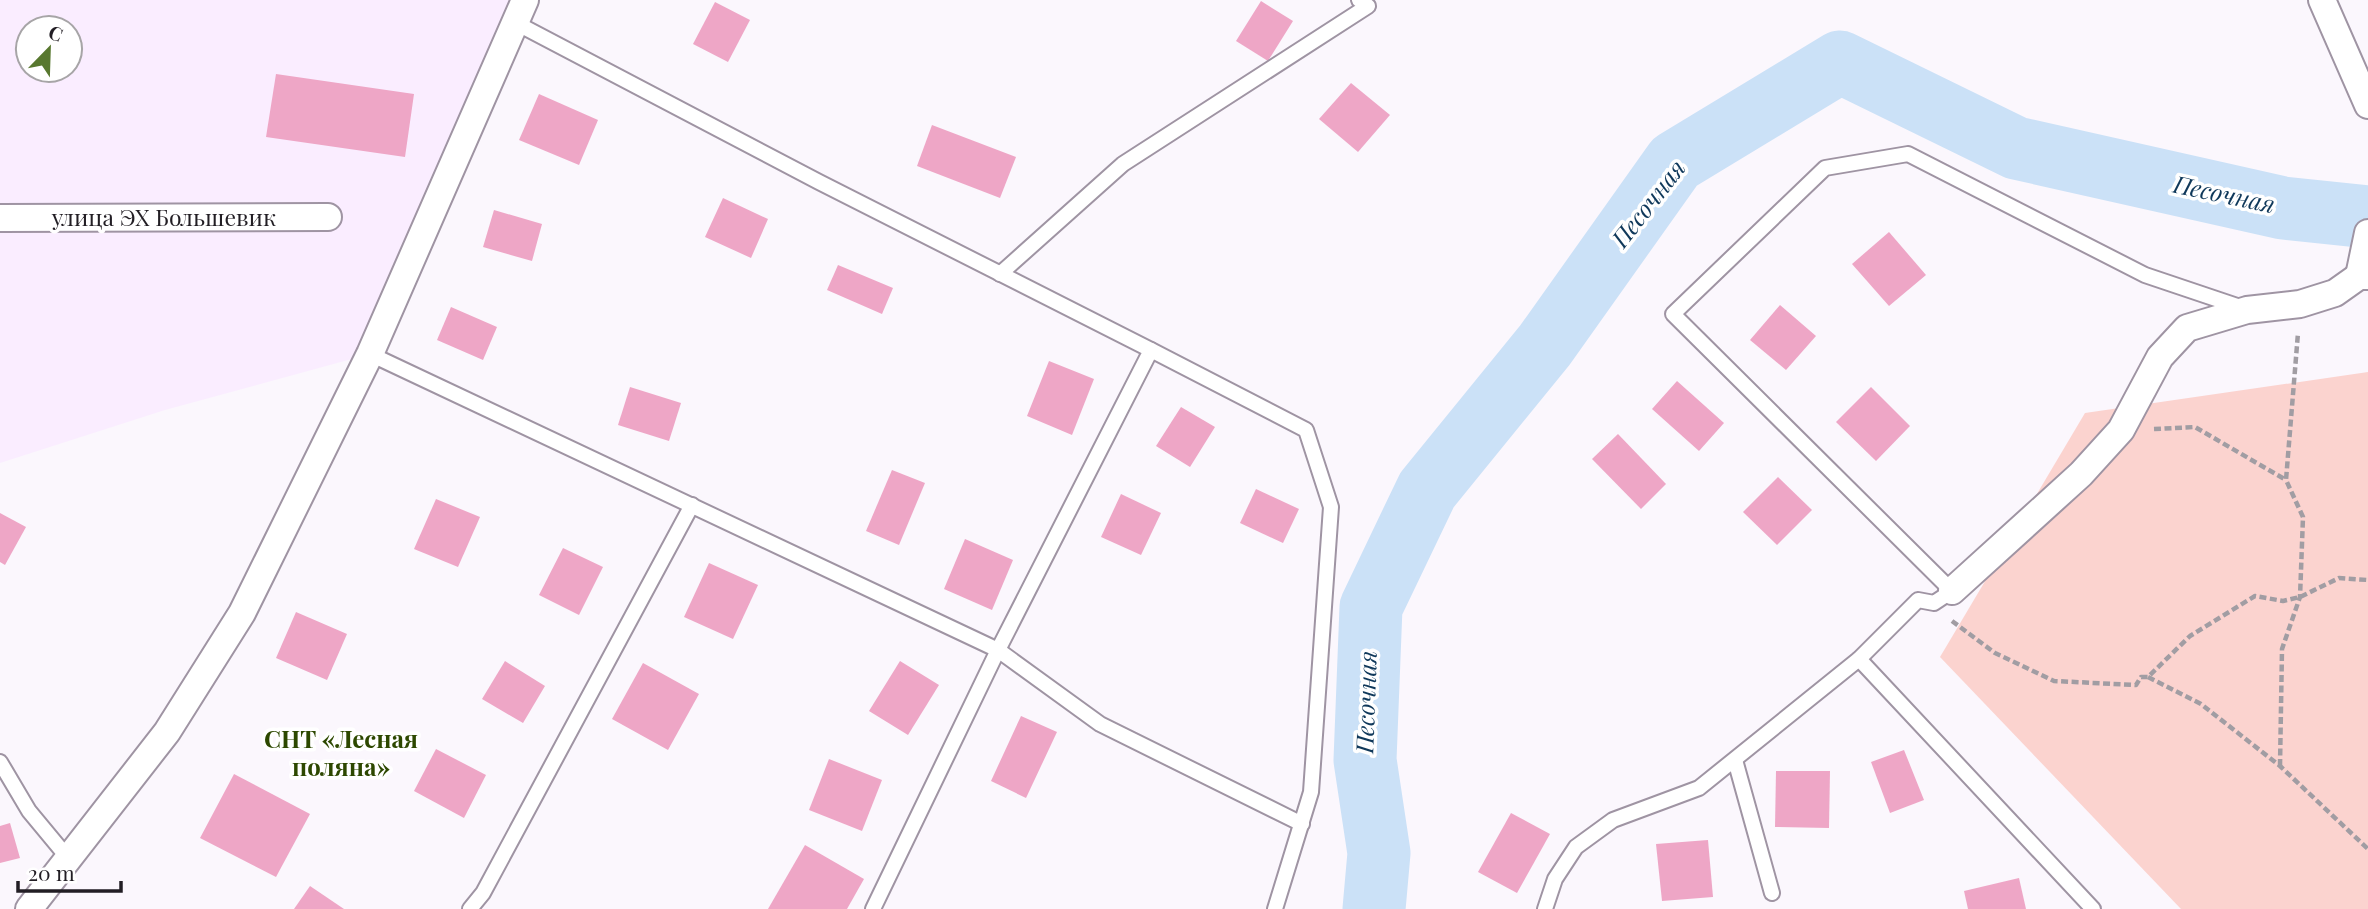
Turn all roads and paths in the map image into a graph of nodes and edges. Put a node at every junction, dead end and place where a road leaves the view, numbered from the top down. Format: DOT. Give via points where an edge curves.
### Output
graph roads {
  1 [pos="2322,0"];
  2 [pos="1369,2"];
  3 [pos="520,12"];
  4 [pos="2368,105"];
  5 [pos="328,217"];
  6 [pos="0,218"];
  7 [pos="2368,233"];
  8 [pos="1000,274"];
  9 [pos="2364,276"];
  10 [pos="2300,304"];
  11 [pos="2248,310"];
  12 [pos="1151,350"];
  13 [pos="370,354"];
  14 [pos="2121,430"];
  15 [pos="2287,480"];
  16 [pos="692,505"];
  17 [pos="2368,580"];
  18 [pos="1943,597"];
  19 [pos="2300,597"];
  20 [pos="998,650"];
  21 [pos="1859,659"];
  22 [pos="2148,677"];
  23 [pos="1735,760"];
  24 [pos="0,762"];
  25 [pos="2280,766"];
  26 [pos="1301,824"];
  27 [pos="2368,849"];
  28 [pos="68,859"];
  29 [pos="1772,892"];
  30 [pos="29,909"];
  31 [pos="470,909"];
  32 [pos="873,909"];
  33 [pos="1275,909"];
  34 [pos="1545,909"];
  35 [pos="2093,909"];
  1 -- 4 [label="street"];
  2 -- 8 [label="lane" via="1123,164"];
  3 -- 8 [label="lane"];
  3 -- 13 [label="street"];
  5 -- 6 [label="street, улица ЭХ Большевик"];
  7 -- 9 [label="street"];
  8 -- 12 [label="lane"];
  9 -- 10 [label="street" via="2335,293"];
  10 -- 11 [label="street"];
  10 -- 15 [label="path"];
  11 -- 14 [label="street" via="2188,328 2160,357"];
  11 -- 18 [label="lane" via="2145,275 1908,153 1825,168 1673,314"];
  12 -- 20 [label="lane"];
  12 -- 26 [label="lane" via="1306,430 1331,507 1311,792"];
  13 -- 16 [label="lane"];
  13 -- 28 [label="street" via="242,613 167,732"];
  14 -- 15 [label="path" via="2195,427"];
  14 -- 18 [label="street" via="2081,474"];
  15 -- 19 [label="path" via="2302,517"];
  16 -- 20 [label="lane"];
  16 -- 31 [label="lane" via="483,893"];
  17 -- 19 [label="path" via="2339,578"];
  18 -- 21 [label="lane" via="1919,600"];
  18 -- 22 [label="path" via="1961,629 1996,653 2054,681 2136,685 2141,677"];
  19 -- 22 [label="path" via="2283,601 2255,596 2190,636"];
  19 -- 25 [label="path" via="2282,649"];
  20 -- 26 [label="lane" via="1100,724"];
  20 -- 32 [label="lane"];
  21 -- 23 [label="lane"];
  21 -- 35 [label="lane"];
  22 -- 25 [label="path" via="2201,704"];
  23 -- 29 [label="lane"];
  23 -- 34 [label="lane" via="1699,788 1613,820 1576,847 1555,879"];
  24 -- 28 [label="lane" via="29,811"];
  25 -- 27 [label="path"];
  26 -- 33 [label="lane"];
  28 -- 30 [label="street"];
}
